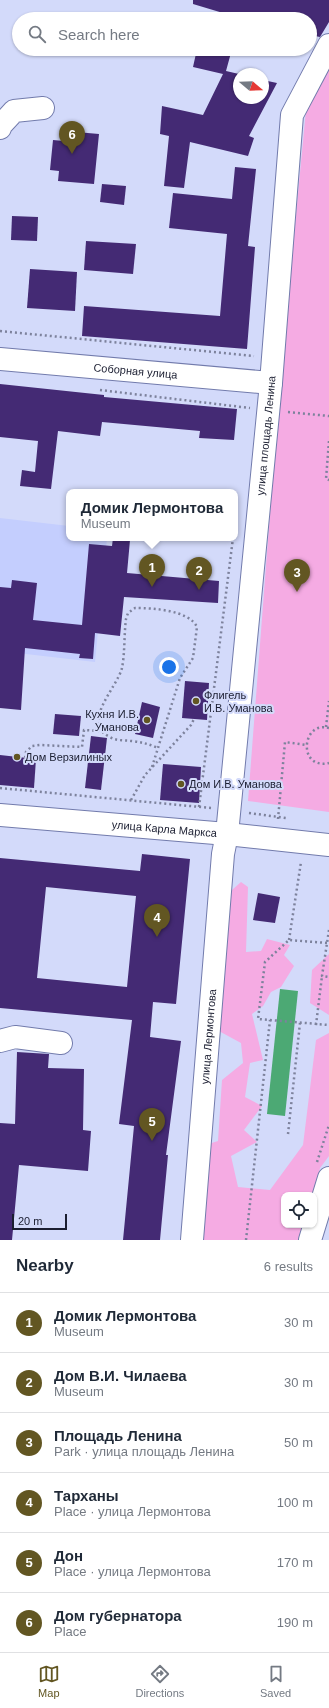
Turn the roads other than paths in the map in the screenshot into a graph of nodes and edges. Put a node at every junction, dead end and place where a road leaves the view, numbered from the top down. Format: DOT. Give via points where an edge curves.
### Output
graph roads {
  1 [pos="329,45"];
  2 [pos="43,108"];
  3 [pos="0,128"];
  4 [pos="0,359"];
  5 [pos="271,383"];
  6 [pos="0,815"];
  7 [pos="227,834"];
  8 [pos="329,845"];
  9 [pos="0,1041"];
  10 [pos="61,1043"];
  11 [pos="329,1178"];
  12 [pos="192,1240"];
  13 [pos="310,1240"];
  1 -- 5 [label="street, улица площадь Ленина" via="292,115"];
  2 -- 3 [label="street" via="14,111"];
  4 -- 5 [label="street, Соборная улица"];
  5 -- 7 [label="street, улица площадь Ленина"];
  6 -- 7 [label="street, улица Карла Маркса"];
  7 -- 8 [label="street, улица Карла Маркса"];
  7 -- 12 [label="street, улица Лермонтова" via="222,862"];
  9 -- 10 [label="street" via="14,1037"];
  11 -- 13 [label="street"];
}
